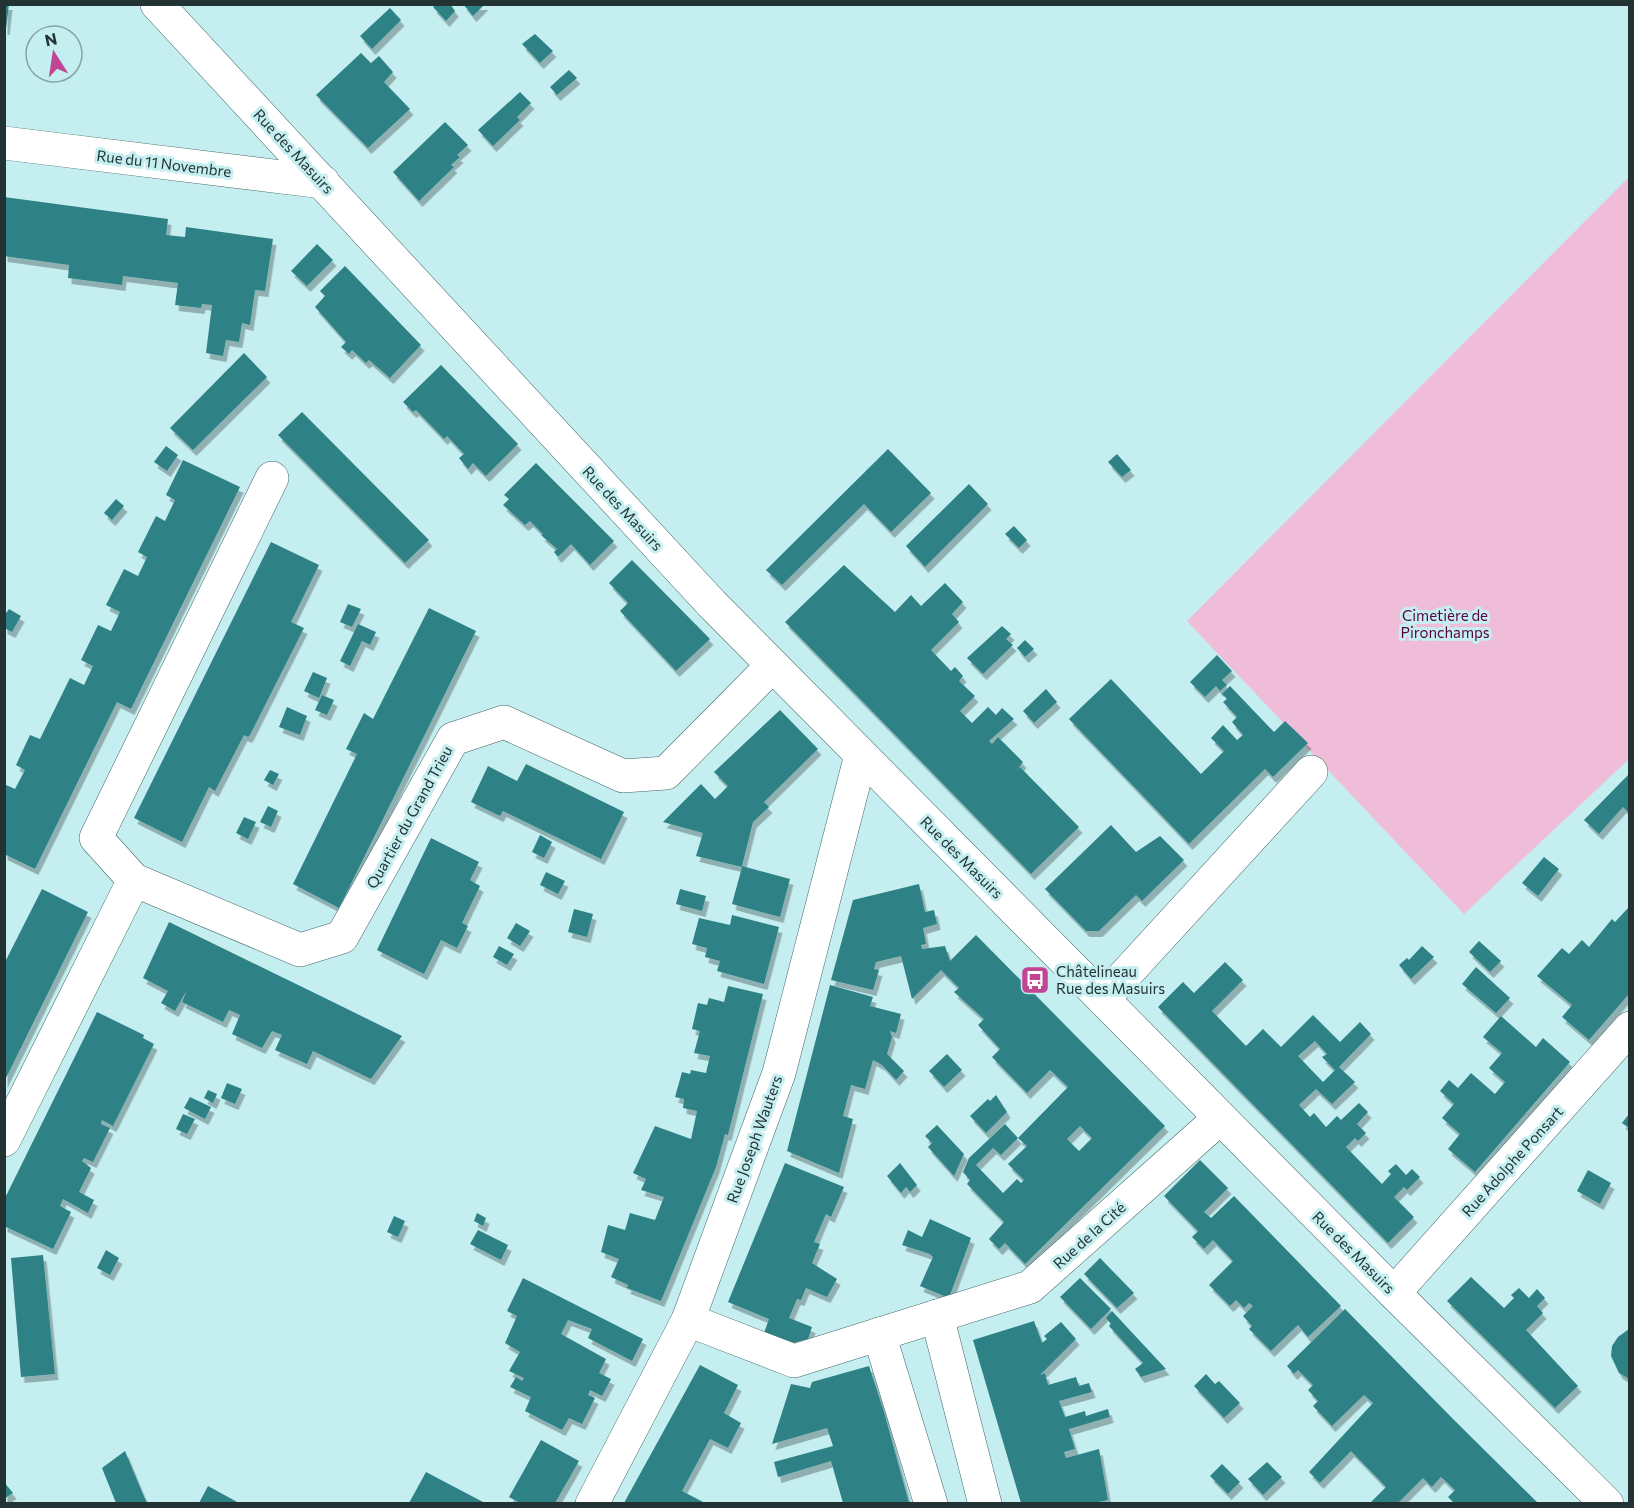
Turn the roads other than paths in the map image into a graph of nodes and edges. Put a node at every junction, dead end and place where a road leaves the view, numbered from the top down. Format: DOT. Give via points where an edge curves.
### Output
graph roads {
  1 [pos="157,4"];
  2 [pos="4,143"];
  3 [pos="323,182"];
  4 [pos="272,478"];
  5 [pos="772,666"];
  6 [pos="861,755"];
  7 [pos="1311,772"];
  8 [pos="134,880"];
  9 [pos="1103,999"];
  10 [pos="1629,1028"];
  11 [pos="1220,1118"];
  12 [pos="4,1140"];
  13 [pos="1394,1293"];
  14 [pos="937,1316"];
  15 [pos="688,1320"];
  16 [pos="879,1334"];
  17 [pos="592,1503"];
  18 [pos="931,1503"];
  19 [pos="985,1503"];
  20 [pos="1607,1503"];
  1 -- 3 [label="street, Rue des Masuirs"];
  2 -- 3 [label="street, Rue du 11 Novembre"];
  3 -- 5 [label="street, Rue des Masuirs"];
  4 -- 8 [label="street, Quartier du Grand Trieu" via="96,838"];
  5 -- 6 [label="street, Rue des Masuirs"];
  5 -- 8 [label="street, Quartier du Grand Trieu" via="666,773 623,776 504,722 453,739 342,937 300,950"];
  6 -- 9 [label="street, Rue des Masuirs"];
  6 -- 15 [label="street, Rue Joseph Wauters" via="778,1072"];
  7 -- 9 [label="street"];
  8 -- 12 [label="street"];
  9 -- 11 [label="street, Rue des Masuirs"];
  10 -- 13 [label="street, Rue Adolphe Ponsart"];
  11 -- 13 [label="street, Rue des Masuirs"];
  11 -- 14 [label="street, Rue de la Cité" via="1030,1287"];
  13 -- 20 [label="street, Rue des Masuirs"];
  14 -- 16 [label="street, Rue de la Cité"];
  14 -- 19 [label="street"];
  15 -- 16 [label="street, Rue de la Cité" via="794,1361"];
  15 -- 17 [label="street, Rue Joseph Wauters"];
  16 -- 18 [label="street"];
}
